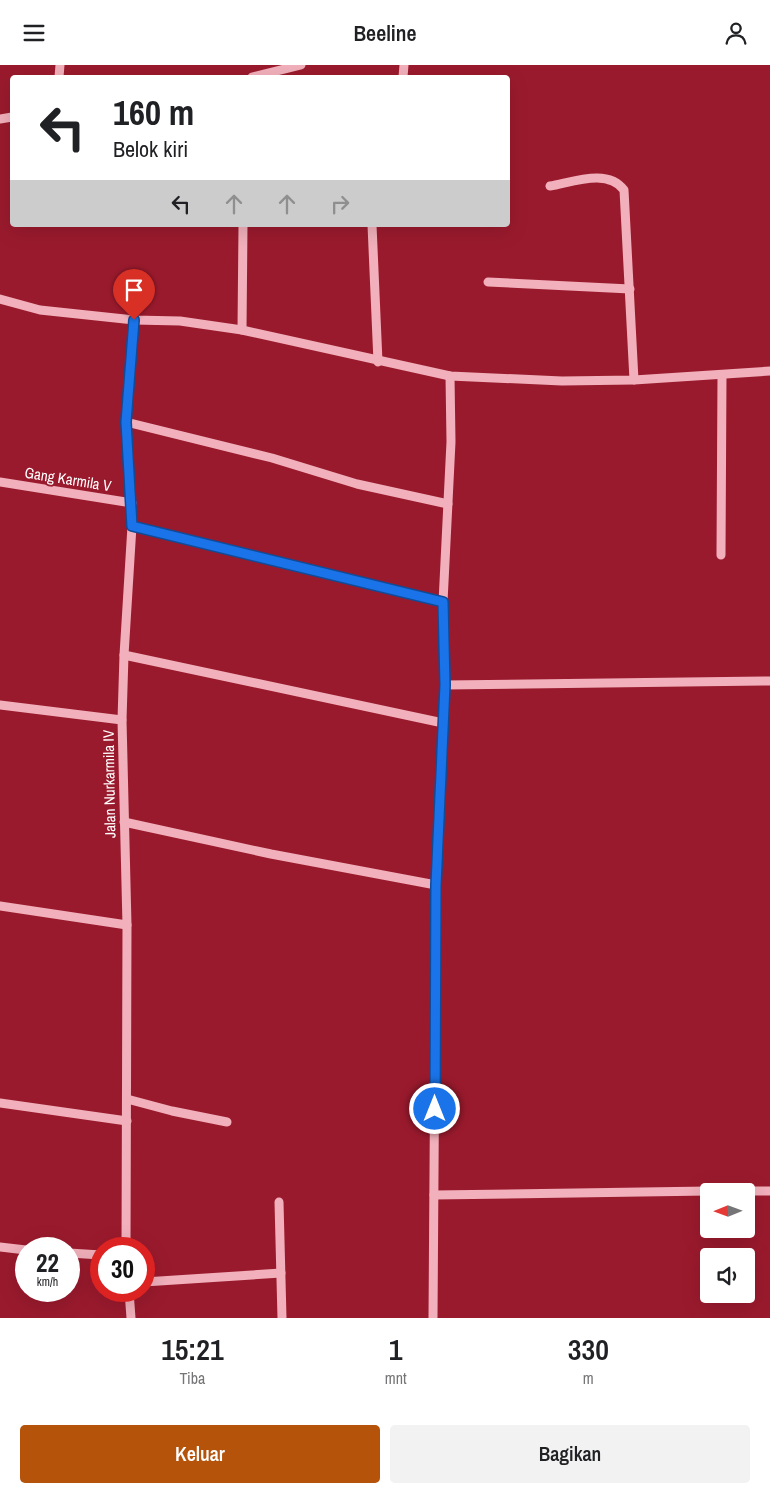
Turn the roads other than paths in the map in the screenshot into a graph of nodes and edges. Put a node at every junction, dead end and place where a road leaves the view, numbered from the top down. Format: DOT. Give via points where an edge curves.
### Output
graph roads {
  1 [pos="301,65"];
  2 [pos="260,75"];
  3 [pos="550,186"];
  4 [pos="243,227"];
  5 [pos="372,227"];
  6 [pos="488,282"];
  7 [pos="630,289"];
  8 [pos="0,299"];
  9 [pos="134,320"];
  10 [pos="242,330"];
  11 [pos="378,362"];
  12 [pos="770,371"];
  13 [pos="722,375"];
  14 [pos="450,376"];
  15 [pos="634,380"];
  16 [pos="126,422"];
  17 [pos="0,482"];
  18 [pos="132,503"];
  19 [pos="448,504"];
  20 [pos="132,526"];
  21 [pos="722,555"];
  22 [pos="443,602"];
  23 [pos="124,655"];
  24 [pos="770,681"];
  25 [pos="445,685"];
  26 [pos="0,705"];
  27 [pos="122,720"];
  28 [pos="443,723"];
  29 [pos="124,822"];
  30 [pos="436,885"];
  31 [pos="0,906"];
  32 [pos="127,925"];
  33 [pos="127,1099"];
  34 [pos="0,1103"];
  35 [pos="127,1121"];
  36 [pos="227,1122"];
  37 [pos="700,1191"];
  38 [pos="755,1191"];
  39 [pos="770,1191"];
  40 [pos="434,1195"];
  41 [pos="279,1202"];
  42 [pos="126,1237"];
  43 [pos="0,1247"];
  44 [pos="15,1248"];
  45 [pos="281,1273"];
  46 [pos="155,1281"];
  47 [pos="130,1302"];
  48 [pos="131,1318"];
  49 [pos="282,1318"];
  50 [pos="433,1318"];
  1 -- 2 [label="street"];
  3 -- 7 [label="street" via="600,177 619,182 624,189"];
  4 -- 10 [label="street"];
  5 -- 11 [label="street"];
  6 -- 7 [label="street"];
  7 -- 15 [label="street"];
  8 -- 9 [label="street" via="40,310"];
  9 -- 10 [label="street" via="180,321"];
  9 -- 16 [label="street, Jalan Nurkarmila IV"];
  10 -- 11 [label="street"];
  11 -- 14 [label="street"];
  12 -- 13 [label="street"];
  13 -- 15 [label="street"];
  13 -- 21 [label="street"];
  14 -- 15 [label="street" via="562,381"];
  14 -- 19 [label="street"];
  16 -- 18 [label="street, Jalan Nurkarmila IV"];
  16 -- 19 [label="street" via="272,458 357,484"];
  17 -- 18 [label="street, Gang Karmila V"];
  18 -- 20 [label="street, Jalan Nurkarmila IV"];
  19 -- 22 [label="street"];
  20 -- 22 [label="street"];
  20 -- 23 [label="street, Jalan Nurkarmila IV"];
  22 -- 25 [label="street"];
  23 -- 27 [label="street, Jalan Nurkarmila IV"];
  23 -- 28 [label="street"];
  24 -- 25 [label="street"];
  25 -- 28 [label="street"];
  26 -- 27 [label="street"];
  27 -- 29 [label="street, Jalan Nurkarmila IV"];
  28 -- 30 [label="street"];
  29 -- 30 [label="street"];
  29 -- 32 [label="street, Jalan Nurkarmila IV"];
  30 -- 40 [label="street"];
  31 -- 32 [label="street"];
  32 -- 33 [label="street, Jalan Nurkarmila IV"];
  33 -- 35 [label="street, Jalan Nurkarmila IV"];
  33 -- 36 [label="street"];
  34 -- 35 [label="street"];
  35 -- 42 [label="street, Jalan Nurkarmila IV"];
  37 -- 40 [label="street"];
  38 -- 39 [label="street"];
  40 -- 50 [label="street"];
  41 -- 45 [label="street"];
  43 -- 44 [label="street"];
  45 -- 46 [label="street"];
  45 -- 49 [label="street"];
  47 -- 48 [label="street"];
}
